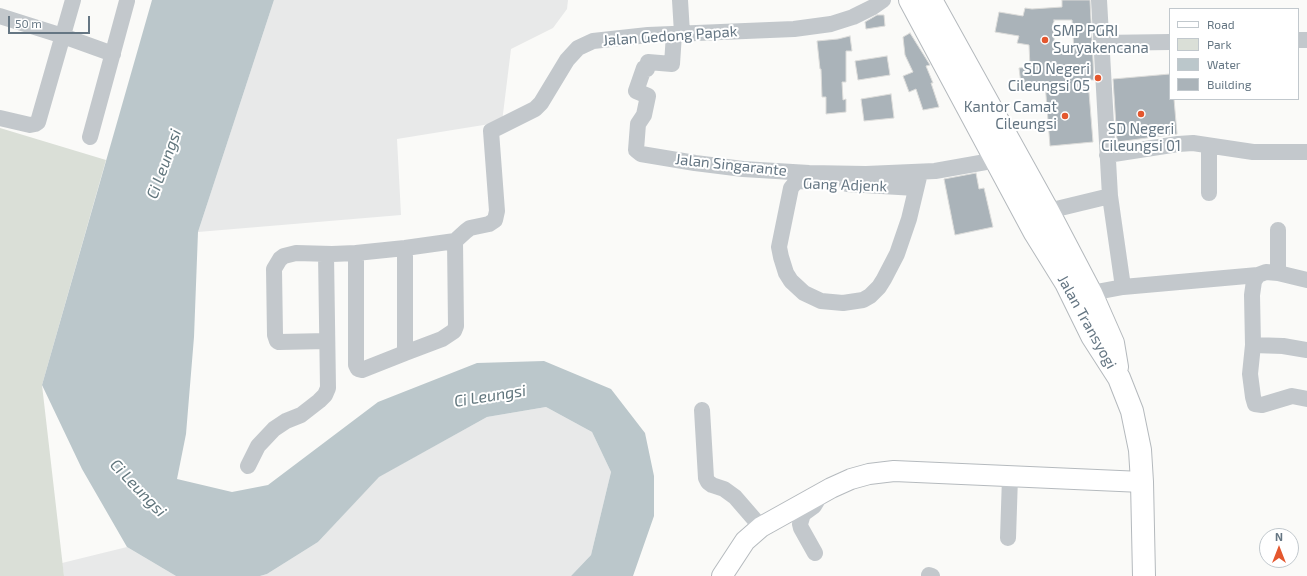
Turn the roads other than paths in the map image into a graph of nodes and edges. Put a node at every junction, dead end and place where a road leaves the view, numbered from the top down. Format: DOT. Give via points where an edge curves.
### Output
graph roads {
  1 [pos="73,0"];
  2 [pos="680,0"];
  3 [pos="883,0"];
  4 [pos="910,0"];
  5 [pos="932,0"];
  6 [pos="1099,0"];
  7 [pos="127,1"];
  8 [pos="0,16"];
  9 [pos="678,33"];
  10 [pos="63,36"];
  11 [pos="1169,42"];
  12 [pos="1101,43"];
  13 [pos="113,54"];
  14 [pos="0,118"];
  15 [pos="90,137"];
  16 [pos="1209,146"];
  17 [pos="1307,152"];
  18 [pos="1107,155"];
  19 [pos="996,160"];
  20 [pos="918,180"];
  21 [pos="1209,193"];
  22 [pos="1110,196"];
  23 [pos="1048,212"];
  24 [pos="1278,230"];
  25 [pos="455,240"];
  26 [pos="405,248"];
  27 [pos="356,253"];
  28 [pos="326,254"];
  29 [pos="1278,273"];
  30 [pos="1258,275"];
  31 [pos="1307,280"];
  32 [pos="1123,287"];
  33 [pos="1091,293"];
  34 [pos="327,341"];
  35 [pos="1253,345"];
  36 [pos="1307,350"];
  37 [pos="405,353"];
  38 [pos="1119,378"];
  39 [pos="1307,398"];
  40 [pos="702,410"];
  41 [pos="248,466"];
  42 [pos="1010,477"];
  43 [pos="1142,482"];
  44 [pos="818,495"];
  45 [pos="761,527"];
  46 [pos="1008,538"];
  47 [pos="815,553"];
  48 [pos="1147,570"];
  49 [pos="722,576"];
  1 -- 10 [label="street"];
  2 -- 9 [label="street"];
  3 -- 9 [label="street, Jalan Gedong Papak" via="853,17 832,24 794,29"];
  4 -- 19 [label="highway, Jalan Transyogi"];
  5 -- 23 [label="highway, Jalan Transyogi"];
  6 -- 12 [label="street"];
  7 -- 13 [label="street"];
  8 -- 10 [label="street"];
  9 -- 20 [label="street, Jalan Singarante" via="672,64 648,62 636,91 648,96 644,115 638,124 636,150 641,154 769,171 866,174"];
  9 -- 25 [label="street, Jalan Gedong Papak" via="593,40 578,48 567,60 541,103 491,131 497,211 495,220 470,228"];
  10 -- 13 [label="street"];
  10 -- 14 [label="street" via="38,122 30,126"];
  11 -- 12 [label="street"];
  12 -- 18 [label="street"];
  13 -- 15 [label="street"];
  16 -- 17 [label="street" via="1253,152"];
  16 -- 18 [label="street" via="1178,144"];
  16 -- 21 [label="street"];
  18 -- 22 [label="street"];
  19 -- 20 [label="street, Jalan Singarante"];
  19 -- 38 [label="highway, Jalan Transyogi" via="1035,233 1066,283 1092,336"];
  20 -- 20 [label="street, Gang Adjenk" via="897,254 879,287 870,296 863,300 843,303 821,301 804,293 791,281 786,273 779,247 787,205 796,182"];
  22 -- 23 [label="street"];
  22 -- 32 [label="street"];
  23 -- 33 [label="highway, Jalan Transyogi"];
  24 -- 29 [label="street"];
  25 -- 26 [label="street"];
  25 -- 37 [label="street" via="454,331 442,339"];
  26 -- 27 [label="street"];
  26 -- 37 [label="street"];
  27 -- 28 [label="street"];
  27 -- 37 [label="street" via="356,366 362,370"];
  28 -- 34 [label="street"];
  28 -- 34 [label="street" via="296,253 284,256 276,266 274,279 277,341"];
  29 -- 30 [label="street" via="1266,272"];
  29 -- 31 [label="street"];
  30 -- 32 [label="street"];
  30 -- 35 [label="street" via="1252,287"];
  32 -- 33 [label="street"];
  33 -- 38 [label="highway, Jalan Transyogi" via="1113,343"];
  34 -- 41 [label="street" via="328,388 325,395 302,414 274,429 258,446"];
  35 -- 36 [label="street"];
  35 -- 39 [label="street" via="1250,374 1255,404 1262,405 1292,396"];
  38 -- 43 [label="highway" via="1132,411 1140,450"];
  40 -- 45 [label="street" via="708,482 724,489 735,498"];
  42 -- 43 [label="main road"];
  42 -- 44 [label="main road" via="894,471 851,479"];
  42 -- 46 [label="street"];
  43 -- 48 [label="highway"];
  44 -- 45 [label="main road"];
  44 -- 47 [label="street" via="816,504 803,514 800,524"];
  45 -- 49 [label="main road" via="745,541"];
}
